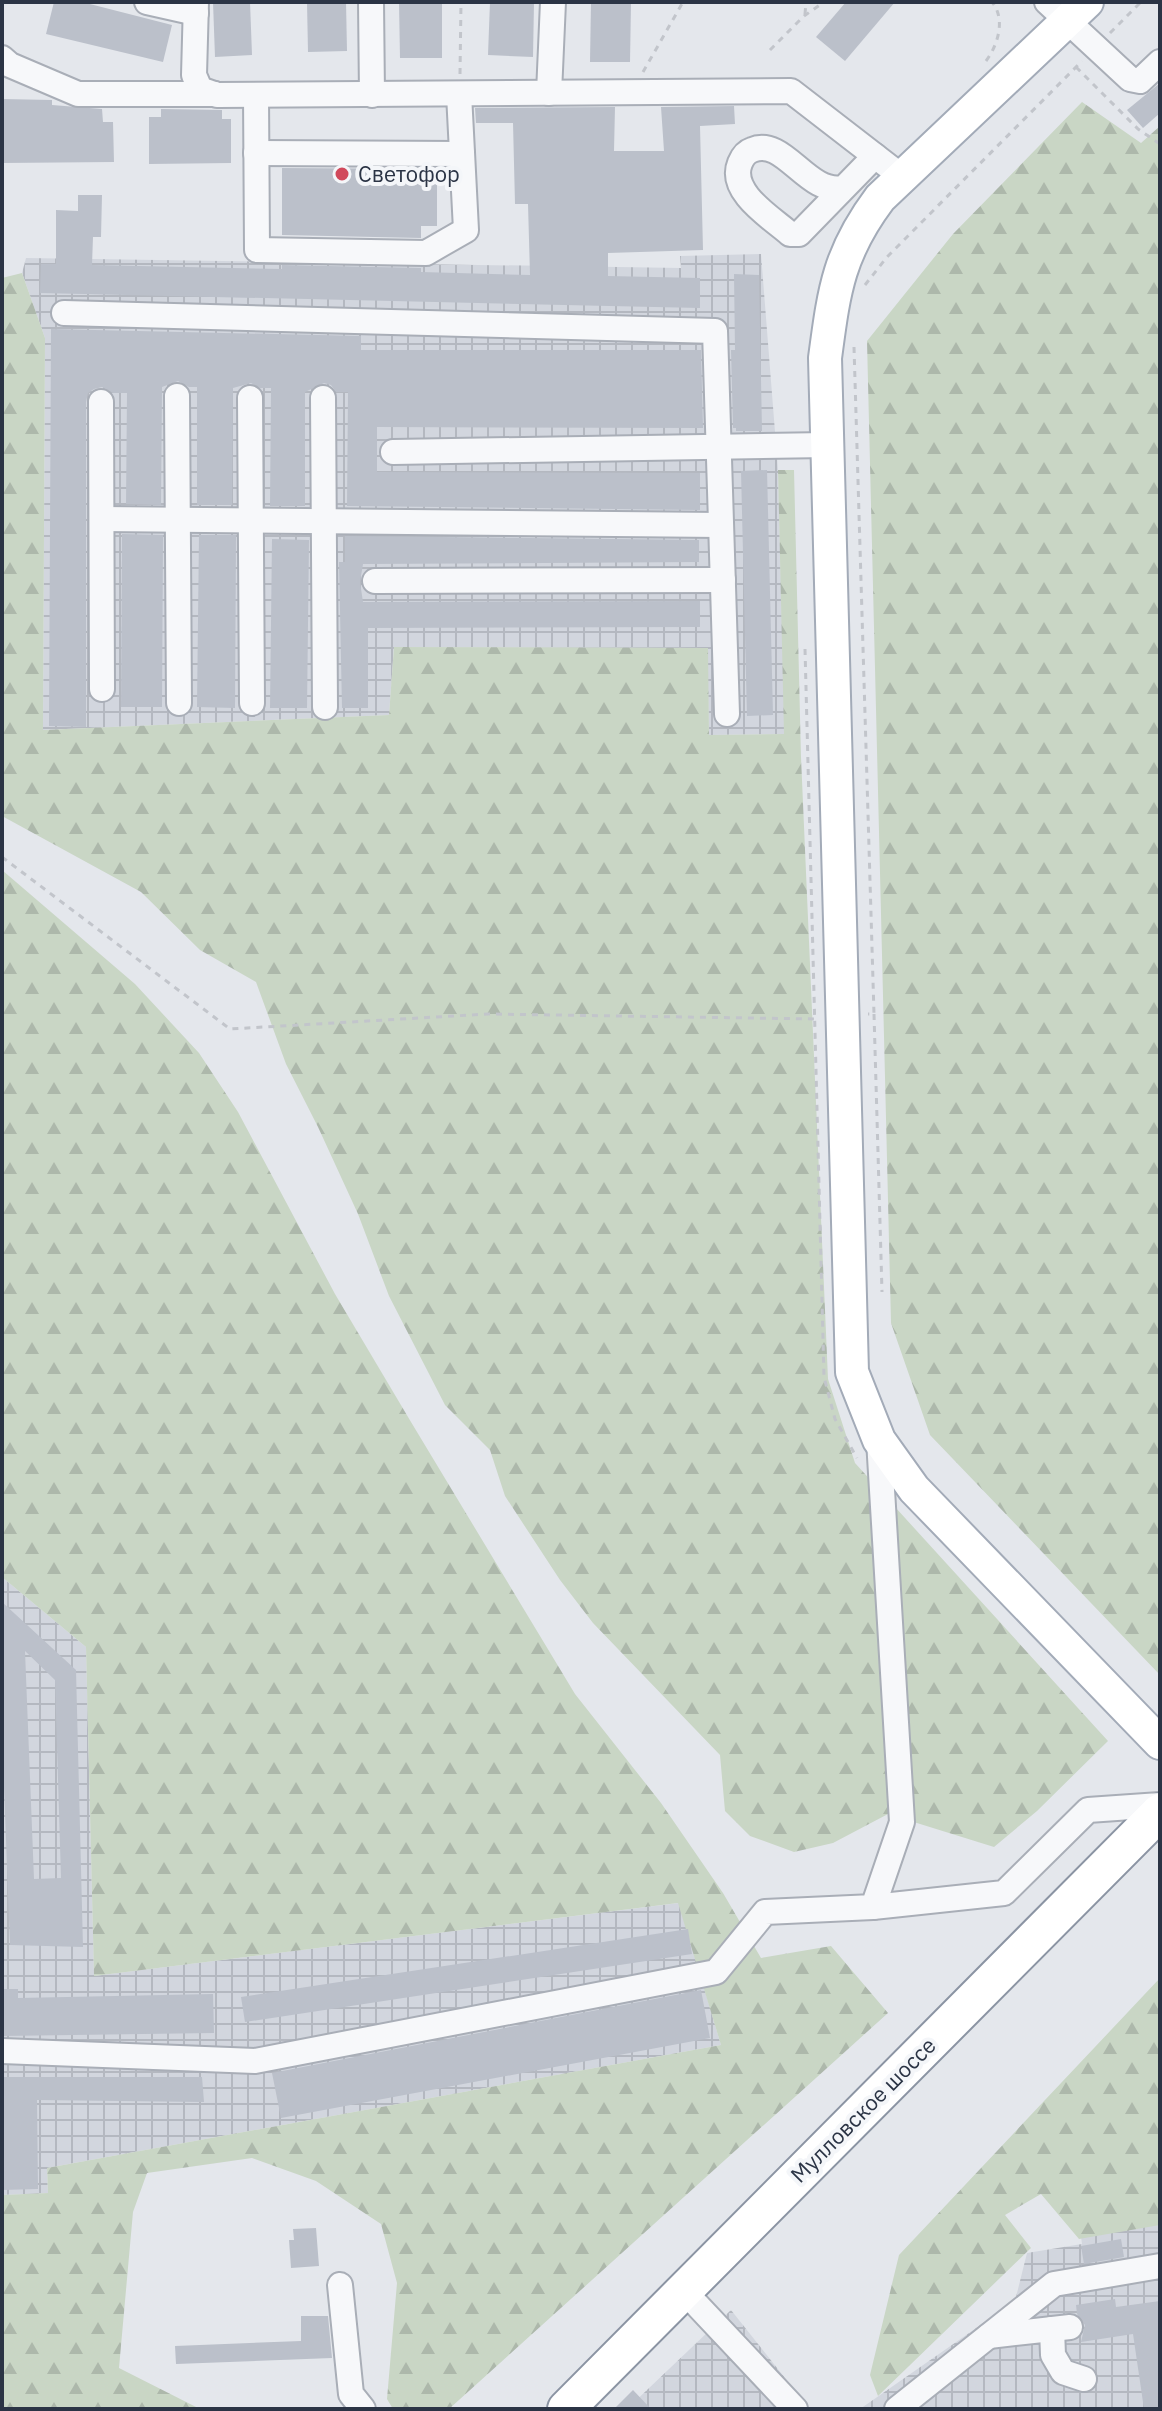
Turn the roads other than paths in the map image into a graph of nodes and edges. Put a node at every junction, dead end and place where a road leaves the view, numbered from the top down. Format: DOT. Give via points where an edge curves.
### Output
graph roads {
  1 [pos="147,2"];
  2 [pos="371,2"];
  3 [pos="553,2"];
  4 [pos="196,8"];
  5 [pos="1067,9"];
  6 [pos="2,58"];
  7 [pos="1160,62"];
  8 [pos="549,93"];
  9 [pos="459,94"];
  10 [pos="217,95"];
  11 [pos="256,95"];
  12 [pos="372,95"];
  13 [pos="256,153"];
  14 [pos="462,154"];
  15 [pos="875,156"];
  16 [pos="901,176"];
  17 [pos="843,188"];
  18 [pos="64,313"];
  19 [pos="177,396"];
  20 [pos="250,398"];
  21 [pos="323,398"];
  22 [pos="101,402"];
  23 [pos="827,445"];
  24 [pos="718,447"];
  25 [pos="393,452"];
  26 [pos="102,519"];
  27 [pos="179,520"];
  28 [pos="252,521"];
  29 [pos="324,521"];
  30 [pos="721,525"];
  31 [pos="723,580"];
  32 [pos="375,581"];
  33 [pos="102,689"];
  34 [pos="179,703"];
  35 [pos="252,703"];
  36 [pos="325,707"];
  37 [pos="727,714"];
  38 [pos="879,1440"];
  39 [pos="1160,1743"];
  40 [pos="1160,1805"];
  41 [pos="1160,1812"];
  42 [pos="873,1907"];
  43 [pos="2,2051"];
  44 [pos="1160,2266"];
  45 [pos="340,2285"];
  46 [pos="683,2290"];
  47 [pos="989,2336"];
  48 [pos="1084,2379"];
  49 [pos="363,2409"];
  50 [pos="566,2409"];
  51 [pos="795,2409"];
  52 [pos="897,2409"];
  1 -- 4 [label="lane"];
  2 -- 12 [label="lane"];
  3 -- 8 [label="lane"];
  4 -- 10 [label="lane" via="194,75 200,89"];
  5 -- 7 [label="lane" via="1095,48 1130,79 1140,81"];
  5 -- 16 [label="main road"];
  6 -- 10 [label="lane" via="78,94"];
  8 -- 9 [label="lane"];
  8 -- 15 [label="lane" via="791,91"];
  9 -- 12 [label="lane"];
  9 -- 14 [label="lane"];
  10 -- 11 [label="lane"];
  11 -- 12 [label="lane"];
  11 -- 13 [label="lane"];
  13 -- 14 [label="lane"];
  13 -- 14 [label="lane" via="257,250 426,253 466,230"];
  15 -- 16 [label="lane"];
  15 -- 17 [label="lane"];
  16 -- 23 [label="main road" via="862,222 835,285 825,358"];
  18 -- 24 [label="lane" via="715,331"];
  19 -- 27 [label="lane"];
  20 -- 28 [label="lane"];
  21 -- 29 [label="lane"];
  22 -- 26 [label="lane"];
  23 -- 24 [label="lane"];
  23 -- 38 [label="main road" via="858,1015 852,1372"];
  24 -- 25 [label="lane"];
  24 -- 30 [label="lane"];
  26 -- 27 [label="lane"];
  26 -- 33 [label="lane"];
  27 -- 28 [label="lane"];
  27 -- 34 [label="lane"];
  28 -- 29 [label="lane"];
  28 -- 35 [label="lane"];
  29 -- 30 [label="lane"];
  29 -- 36 [label="lane"];
  30 -- 31 [label="lane"];
  31 -- 32 [label="lane"];
  31 -- 37 [label="lane"];
  38 -- 39 [label="main road" via="914,1489"];
  38 -- 42 [label="lane" via="902,1822"];
  40 -- 42 [label="lane" via="1088,1810 1004,1893"];
  41 -- 46 [label="highway, Мулловское шоссе"];
  42 -- 43 [label="lane" via="765,1912 716,1972 255,2061"];
  44 -- 47 [label="lane" via="1054,2284"];
  45 -- 49 [label="lane" via="351,2394"];
  46 -- 50 [label="highway, Мулловское шоссе"];
  46 -- 51 [label="lane"];
  47 -- 48 [label="lane" via="1061,2328 1053,2355 1063,2372"];
  47 -- 52 [label="lane"];
}
